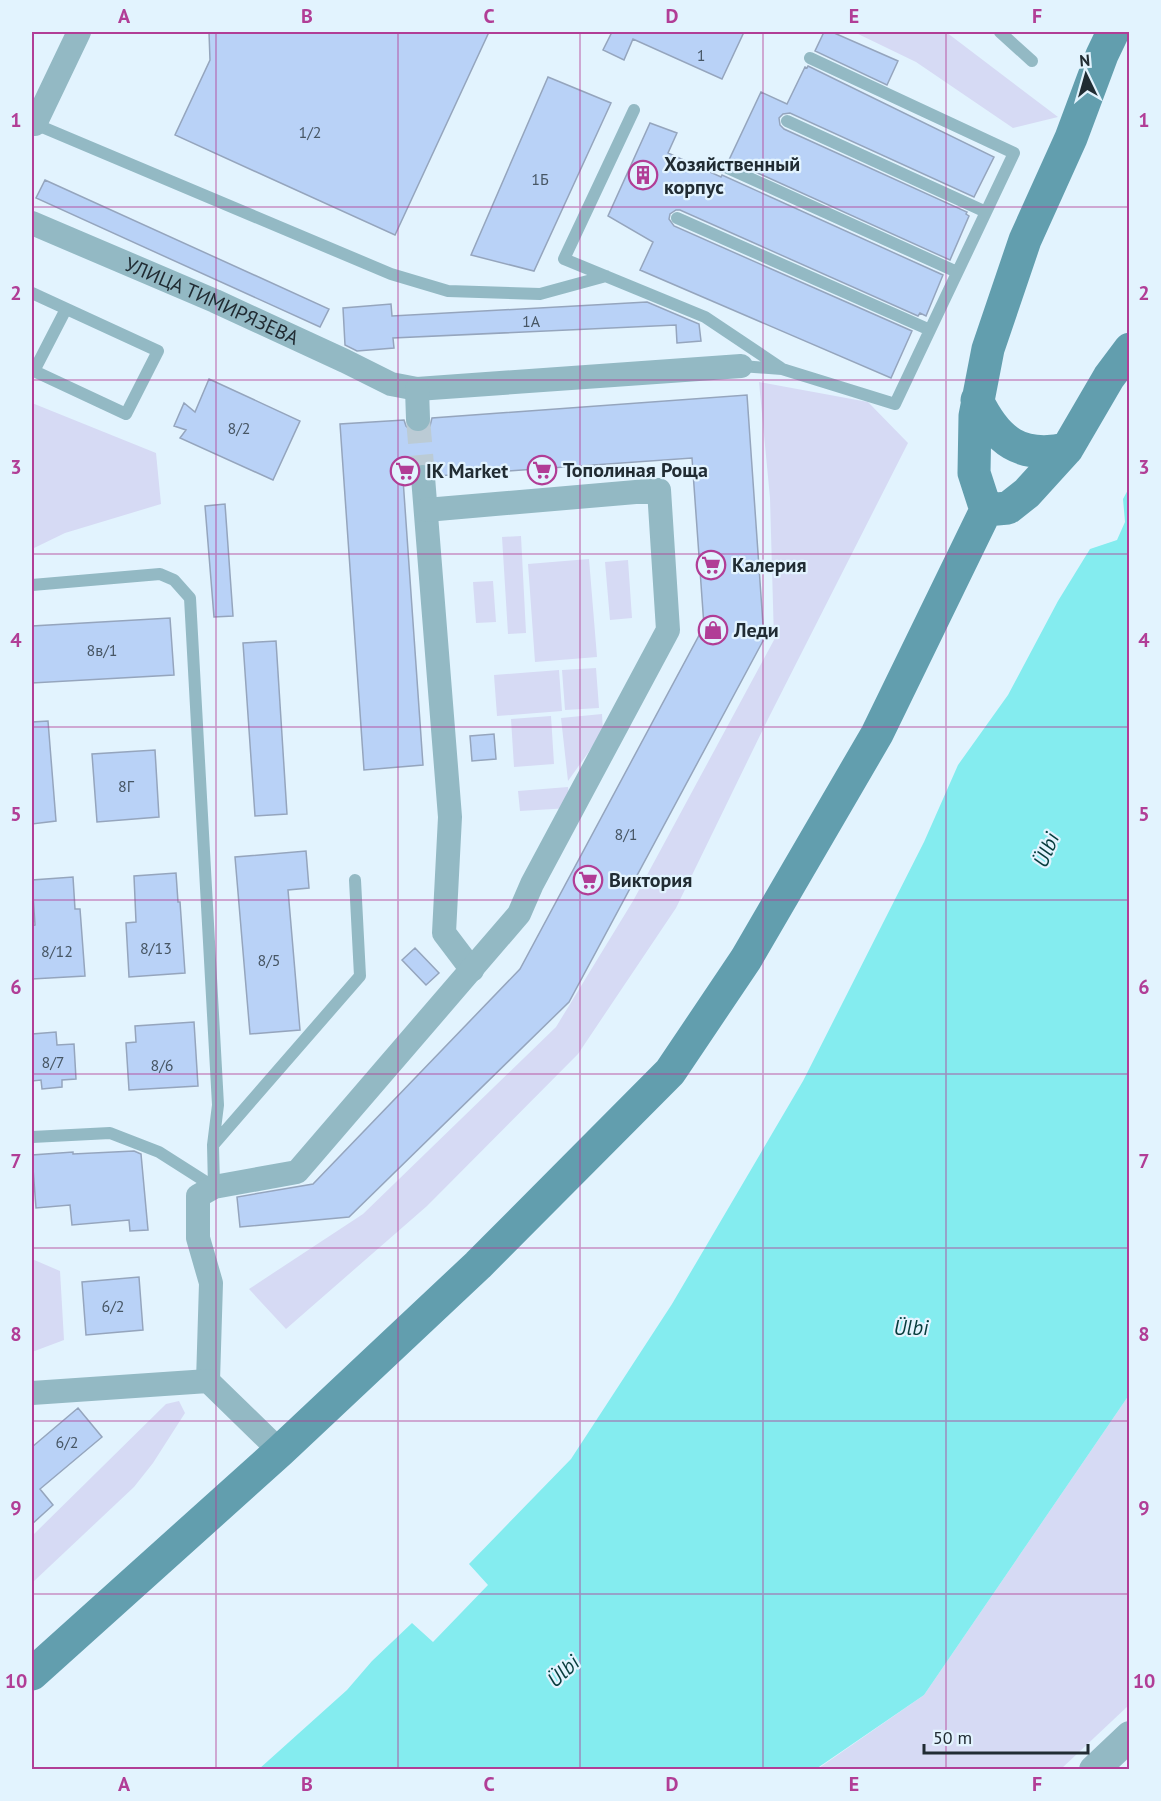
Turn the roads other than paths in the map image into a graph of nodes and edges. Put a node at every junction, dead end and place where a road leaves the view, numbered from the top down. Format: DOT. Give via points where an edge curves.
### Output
graph roads {
  1 [pos="79,32"];
  2 [pos="1000,32"];
  3 [pos="1113,32"];
  4 [pos="810,58"];
  5 [pos="1032,61"];
  6 [pos="634,110"];
  7 [pos="787,121"];
  8 [pos="33,126"];
  9 [pos="721,165"];
  10 [pos="986,212"];
  11 [pos="676,218"];
  12 [pos="32,223"];
  13 [pos="957,272"];
  14 [pos="606,276"];
  15 [pos="32,293"];
  16 [pos="66,309"];
  17 [pos="930,330"];
  18 [pos="1130,349"];
  19 [pos="741,366"];
  20 [pos="782,369"];
  21 [pos="417,389"];
  22 [pos="977,400"];
  23 [pos="418,418"];
  24 [pos="1067,449"];
  25 [pos="423,477"];
  26 [pos="426,510"];
  27 [pos="986,510"];
  28 [pos="32,585"];
  29 [pos="355,880"];
  30 [pos="472,969"];
  31 [pos="32,1137"];
  32 [pos="213,1145"];
  33 [pos="214,1187"];
  34 [pos="208,1381"];
  35 [pos="32,1393"];
  36 [pos="280,1451"];
  37 [pos="32,1674"];
  38 [pos="1130,1736"];
  39 [pos="1094,1770"];
  1 -- 8 [label="street"];
  2 -- 5 [label="lane"];
  3 -- 22 [label="main road" via="1025,240 988,349"];
  4 -- 10 [label="lane" via="1014,153"];
  6 -- 14 [label="lane" via="564,259"];
  7 -- 10 [label="lane"];
  8 -- 14 [label="lane" via="391,274 448,291 540,294"];
  9 -- 13 [label="lane"];
  10 -- 13 [label="lane"];
  11 -- 17 [label="lane"];
  12 -- 21 [label="street, УЛИЦА ТИМИРЯЗЕВА" via="215,301 391,384"];
  13 -- 17 [label="lane"];
  14 -- 20 [label="lane" via="705,317"];
  15 -- 16 [label="lane"];
  16 -- 16 [label="lane" via="158,351 126,414 34,371"];
  17 -- 20 [label="lane" via="896,404"];
  18 -- 24 [label="main road"];
  19 -- 20 [label="lane"];
  19 -- 21 [label="street, УЛИЦА ТИМИРЯЗЕВА"];
  21 -- 23 [label="street"];
  22 -- 24 [label="main road" via="998,434 1013,445 1030,452"];
  22 -- 27 [label="main road" via="974,473"];
  24 -- 27 [label="main road" via="1008,508"];
  25 -- 26 [label="street"];
  26 -- 30 [label="street" via="450,817 444,933"];
  26 -- 30 [label="street" via="659,490 668,630 519,914"];
  27 -- 36 [label="main road" via="877,734 746,959 670,1072 478,1265"];
  28 -- 32 [label="lane" via="160,574 174,580 190,598 218,1105"];
  29 -- 32 [label="lane" via="360,976"];
  30 -- 33 [label="street" via="297,1172"];
  31 -- 33 [label="lane" via="110,1133 159,1152"];
  32 -- 33 [label="lane"];
  33 -- 34 [label="street" via="198,1196 198,1238 212,1283"];
  34 -- 35 [label="street"];
  34 -- 36 [label="street"];
  36 -- 37 [label="main road"];
  38 -- 39 [label="street"];
}
